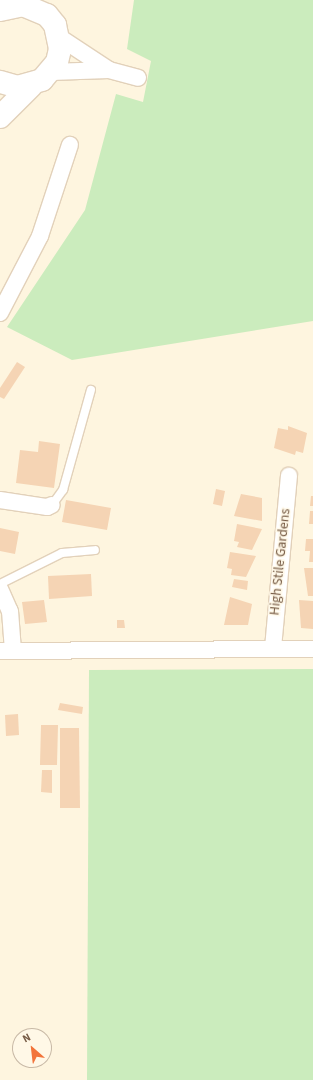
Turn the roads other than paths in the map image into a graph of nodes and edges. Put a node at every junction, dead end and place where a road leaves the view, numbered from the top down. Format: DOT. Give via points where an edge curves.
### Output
graph roads {
  1 [pos="56,0"];
  2 [pos="8,5"];
  3 [pos="57,31"];
  4 [pos="109,70"];
  5 [pos="51,72"];
  6 [pos="138,78"];
  7 [pos="0,82"];
  8 [pos="31,86"];
  9 [pos="0,117"];
  10 [pos="70,145"];
  11 [pos="0,313"];
  12 [pos="91,390"];
  13 [pos="289,476"];
  14 [pos="0,500"];
  15 [pos="52,505"];
  16 [pos="95,550"];
  17 [pos="0,584"];
  18 [pos="0,589"];
  19 [pos="273,648"];
  20 [pos="313,649"];
  21 [pos="6,651"];
  1 -- 3 [label="street"];
  2 -- 3 [label="street" via="36,8"];
  3 -- 4 [label="street"];
  3 -- 5 [label="street" via="58,62"];
  4 -- 5 [label="street"];
  4 -- 6 [label="street"];
  5 -- 8 [label="street"];
  7 -- 8 [label="street" via="18,87"];
  8 -- 9 [label="street"];
  10 -- 11 [label="street" via="40,236"];
  12 -- 15 [label="lane" via="63,490"];
  13 -- 19 [label="street, High Stile Gardens"];
  14 -- 15 [label="street" via="47,507"];
  16 -- 17 [label="lane" via="62,553"];
  18 -- 21 [label="street" via="10,611"];
  19 -- 20 [label="street"];
  19 -- 21 [label="street"];
}
